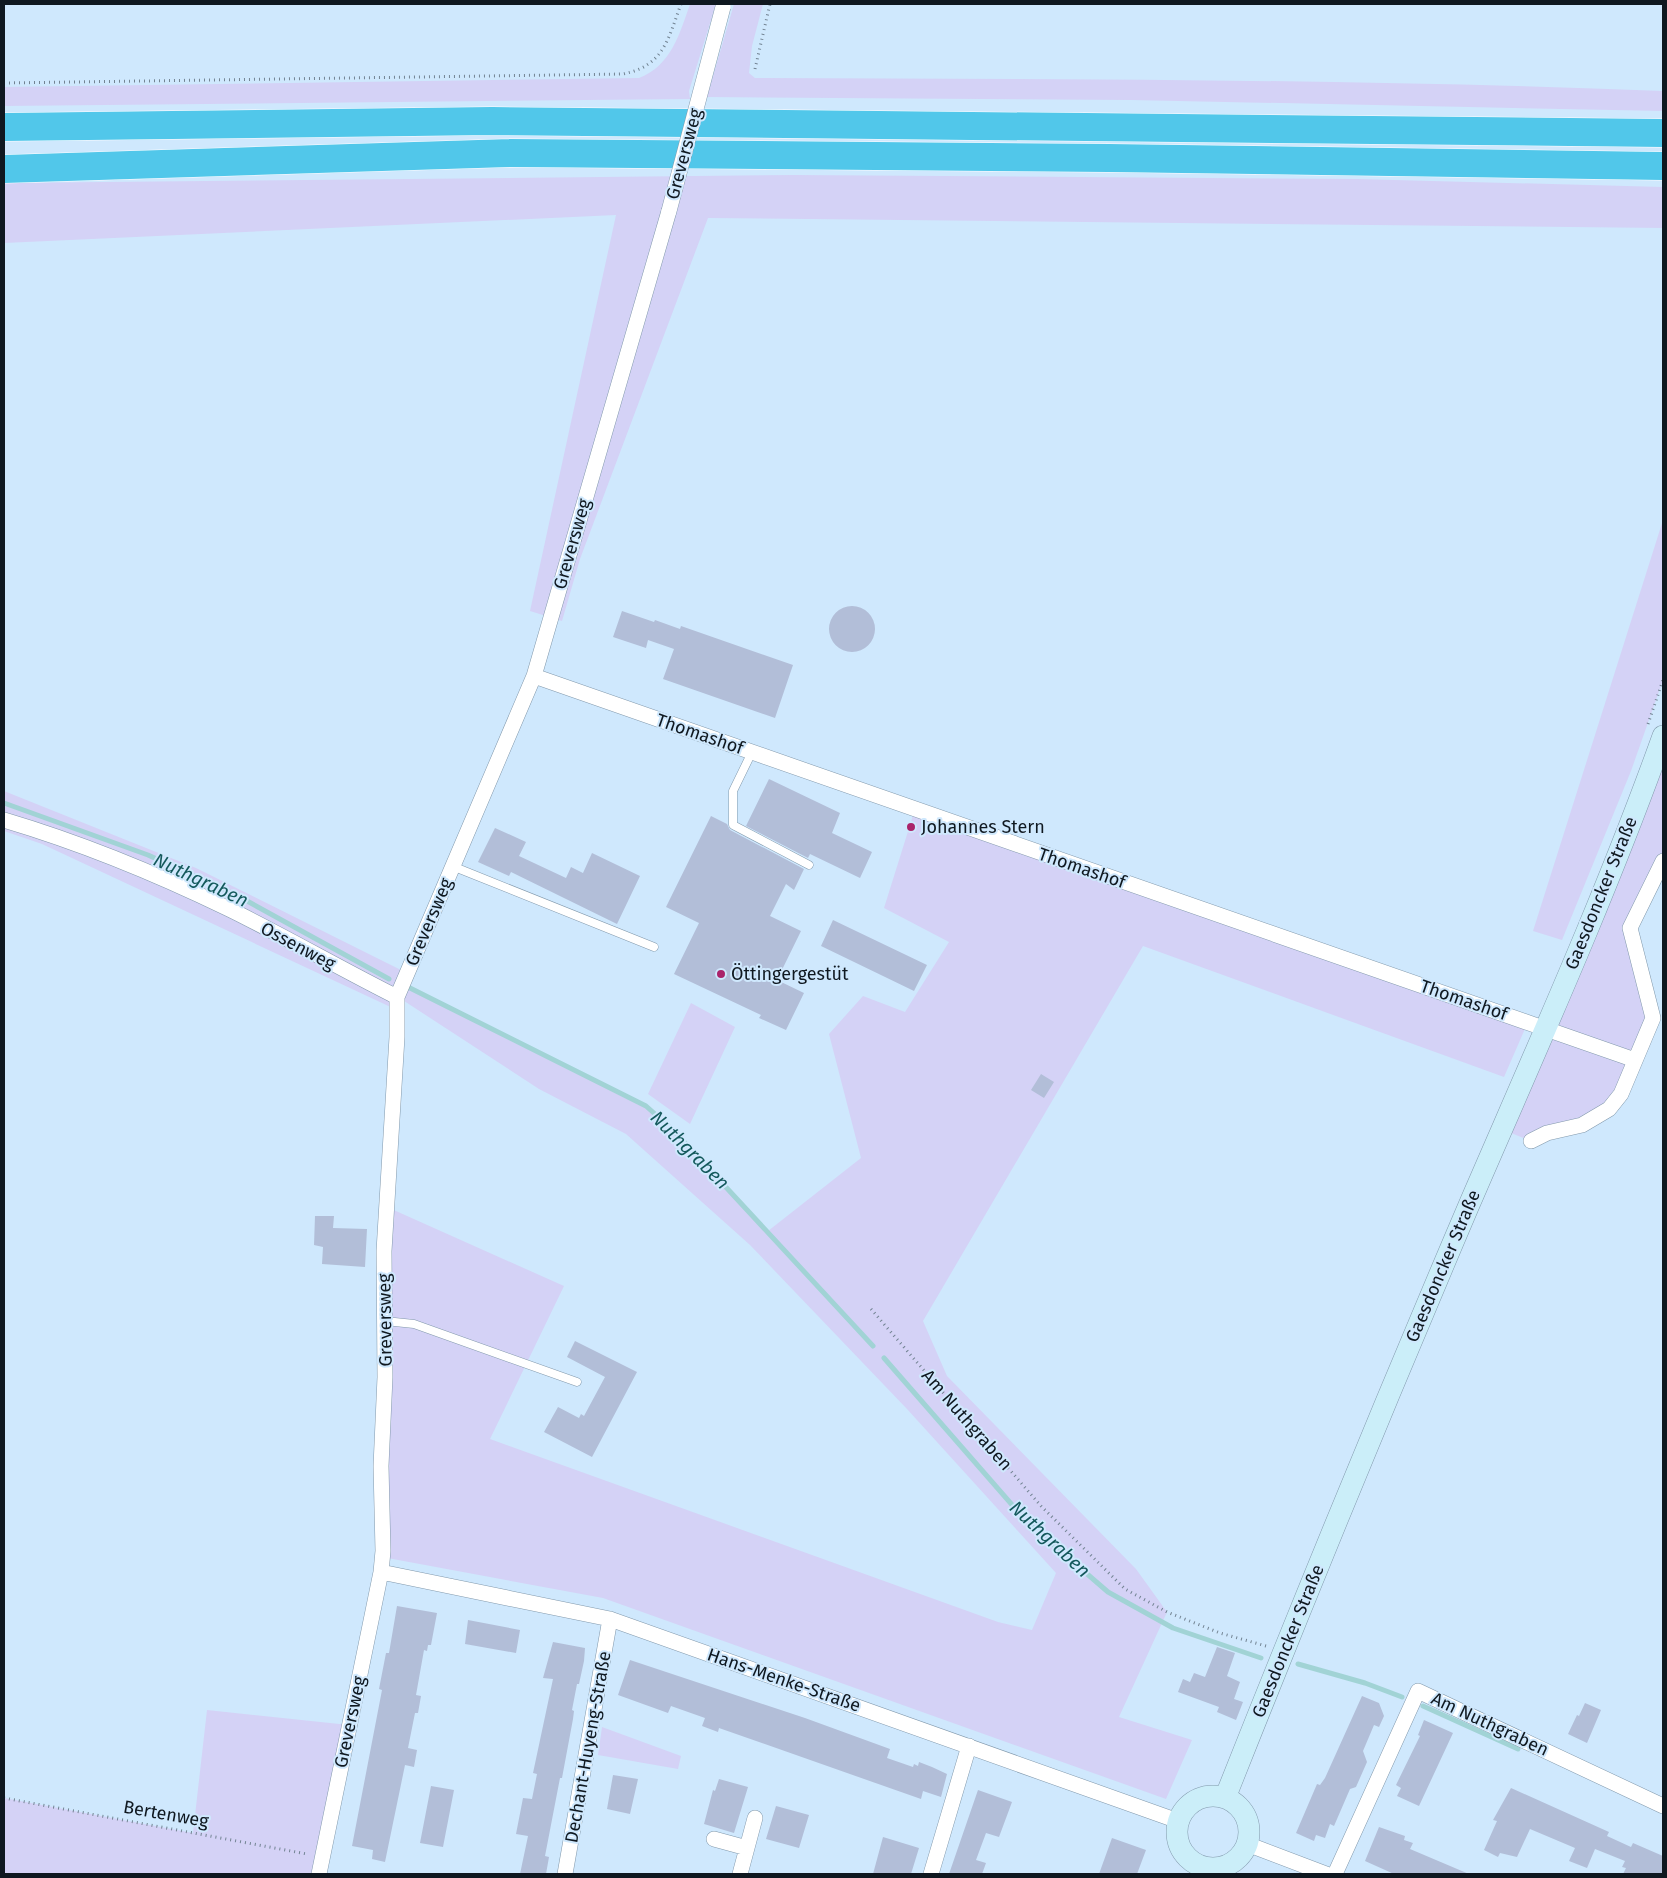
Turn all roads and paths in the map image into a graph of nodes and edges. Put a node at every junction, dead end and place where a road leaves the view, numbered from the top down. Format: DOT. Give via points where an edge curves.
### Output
graph roads {
  1 [pos="681,4"];
  2 [pos="770,4"];
  3 [pos="723,5"];
  4 [pos="754,69"];
  5 [pos="4,83"];
  6 [pos="4,127"];
  7 [pos="1663,133"];
  8 [pos="1663,166"];
  9 [pos="4,169"];
  10 [pos="534,676"];
  11 [pos="1663,736"];
  12 [pos="752,752"];
  13 [pos="4,820"];
  14 [pos="1663,861"];
  15 [pos="809,865"];
  16 [pos="452,866"];
  17 [pos="654,947"];
  18 [pos="397,997"];
  19 [pos="1545,1028"];
  20 [pos="1635,1060"];
  21 [pos="1531,1141"];
  22 [pos="871,1309"];
  23 [pos="385,1321"];
  24 [pos="577,1382"];
  25 [pos="381,1572"];
  26 [pos="610,1619"];
  27 [pos="1269,1646"];
  28 [pos="968,1746"];
  29 [pos="4,1798"];
  30 [pos="1225,1798"];
  31 [pos="1663,1806"];
  32 [pos="755,1818"];
  33 [pos="1178,1821"];
  34 [pos="714,1839"];
  35 [pos="1247,1844"];
  36 [pos="747,1848"];
  37 [pos="322,1856"];
  38 [pos="1201,1871"];
  39 [pos="319,1874"];
  40 [pos="565,1874"];
  41 [pos="740,1874"];
  42 [pos="931,1874"];
  43 [pos="1326,1874"];
  44 [pos="1335,1874"];
  1 -- 5 [label="path" via="658,57 648,66 623,74"];
  2 -- 4 [label="path"];
  3 -- 10 [label="street, Greversweg, bridge" via="669,210"];
  6 -- 7 [label="highway" via="492,121"];
  8 -- 9 [label="highway" via="1089,157 511,153"];
  10 -- 12 [label="street, Thomashof"];
  10 -- 16 [label="street, Greversweg"];
  11 -- 19 [label="main road, Gaesdoncker Straße"];
  12 -- 15 [label="lane" via="732,791 733,825"];
  12 -- 19 [label="street, Thomashof"];
  13 -- 18 [label="street, Ossenweg" via="40,830 203,897"];
  14 -- 20 [label="street" via="1630,928 1653,1018"];
  16 -- 17 [label="lane"];
  16 -- 18 [label="street, Greversweg"];
  18 -- 23 [label="street, Greversweg" via="384,1251"];
  19 -- 20 [label="street, Thomashof"];
  19 -- 30 [label="main road, Gaesdoncker Straße" via="1381,1413"];
  20 -- 21 [label="street" via="1621,1094 1609,1109 1582,1125 1547,1133"];
  22 -- 27 [label="path, Am Nuthgraben" via="1041,1506 1125,1590 1202,1626"];
  23 -- 24 [label="lane" via="414,1324"];
  23 -- 25 [label="street, Greversweg"];
  25 -- 26 [label="street, Hans-Menke-Straße"];
  25 -- 37 [label="street, Greversweg"];
  26 -- 28 [label="street, Hans-Menke-Straße"];
  26 -- 40 [label="street, Dechant-Huyeng-Straße"];
  28 -- 33 [label="street, Hans-Menke-Straße"];
  28 -- 42 [label="street"];
  29 -- 37 [label="path, Bertenweg"];
  30 -- 33 [label="main road" via="1214,1796 1192,1803"];
  30 -- 35 [label="main road" via="1243,1813 1248,1824"];
  31 -- 44 [label="street, Am Nuthgraben" via="1418,1691"];
  32 -- 36 [label="street"];
  33 -- 38 [label="main road" via="1177,1837 1183,1853"];
  34 -- 36 [label="street"];
  35 -- 38 [label="main road" via="1232,1863"];
  35 -- 43 [label="street"];
  36 -- 41 [label="street"];
  37 -- 39 [label="street, Greversweg"];
}
